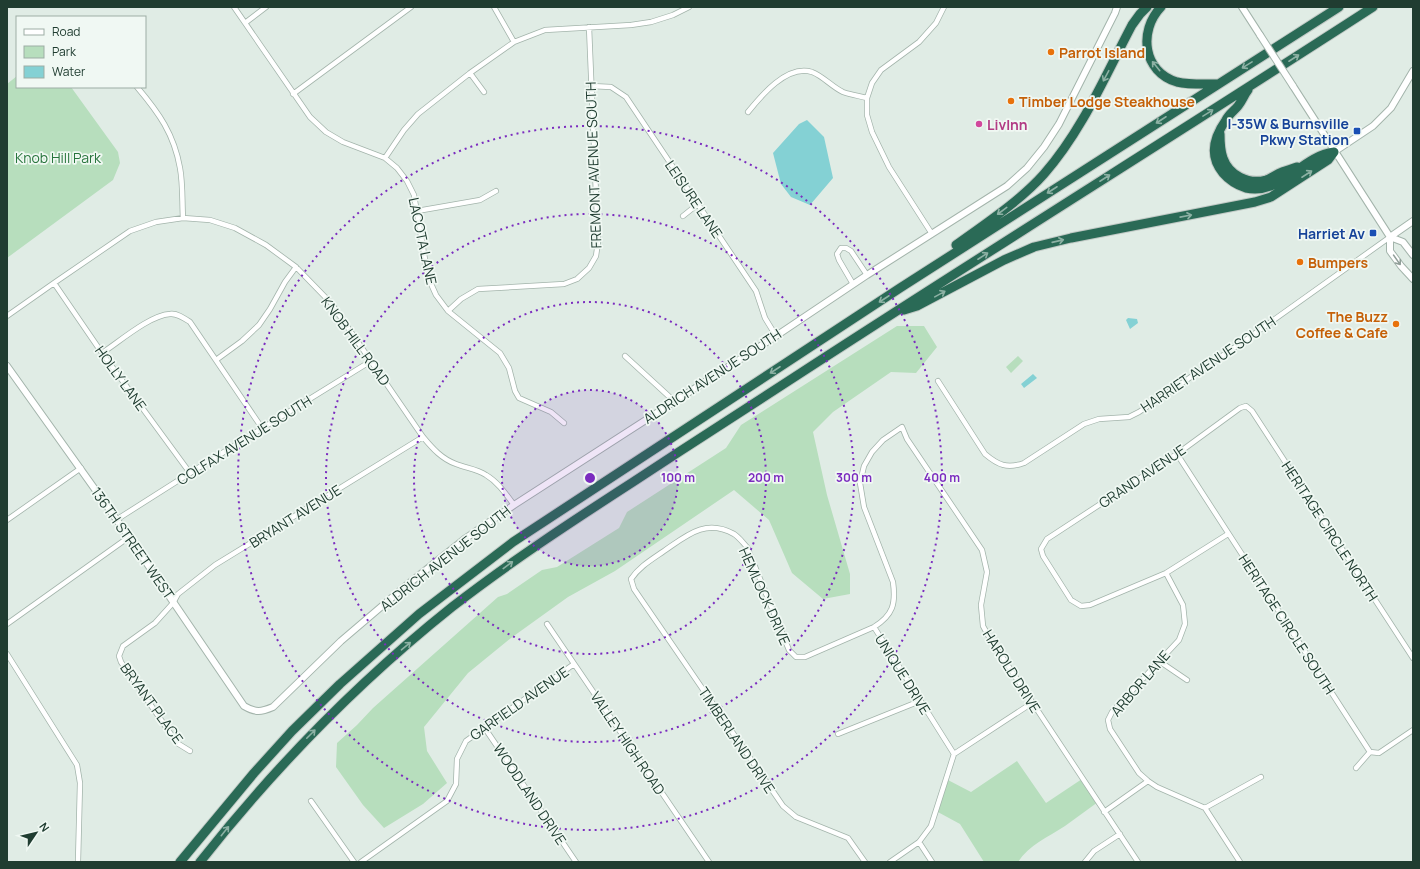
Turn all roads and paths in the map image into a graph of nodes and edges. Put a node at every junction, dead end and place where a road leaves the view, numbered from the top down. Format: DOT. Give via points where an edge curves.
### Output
graph roads {
  1 [pos="234,7"];
  2 [pos="266,7"];
  3 [pos="411,7"];
  4 [pos="494,7"];
  5 [pos="689,7"];
  6 [pos="944,7"];
  7 [pos="1117,7"];
  8 [pos="1147,7"];
  9 [pos="1161,7"];
  10 [pos="1242,7"];
  11 [pos="1339,7"];
  12 [pos="1373,7"];
  13 [pos="244,23"];
  14 [pos="588,27"];
  15 [pos="514,42"];
  16 [pos="1413,71"];
  17 [pos="470,73"];
  18 [pos="1218,84"];
  19 [pos="591,86"];
  20 [pos="1249,87"];
  21 [pos="138,88"];
  22 [pos="484,92"];
  23 [pos="293,94"];
  24 [pos="867,98"];
  25 [pos="748,112"];
  26 [pos="1334,152"];
  27 [pos="385,158"];
  28 [pos="496,191"];
  29 [pos="698,204"];
  30 [pos="417,211"];
  31 [pos="683,216"];
  32 [pos="182,218"];
  33 [pos="1413,221"];
  34 [pos="932,234"];
  35 [pos="1390,237"];
  36 [pos="1413,255"];
  37 [pos="296,267"];
  38 [pos="867,275"];
  39 [pos="1413,279"];
  40 [pos="54,282"];
  41 [pos="853,284"];
  42 [pos="900,288"];
  43 [pos="448,311"];
  44 [pos="891,314"];
  45 [pos="7,316"];
  46 [pos="776,336"];
  47 [pos="102,353"];
  48 [pos="625,356"];
  49 [pos="216,360"];
  50 [pos="372,361"];
  51 [pos="7,366"];
  52 [pos="938,381"];
  53 [pos="674,401"];
  54 [pos="1246,406"];
  55 [pos="564,423"];
  56 [pos="902,427"];
  57 [pos="262,428"];
  58 [pos="423,437"];
  59 [pos="1177,454"];
  60 [pos="81,468"];
  61 [pos="190,473"];
  62 [pos="514,505"];
  63 [pos="7,520"];
  64 [pos="116,520"];
  65 [pos="1228,534"];
  66 [pos="129,537"];
  67 [pos="1166,573"];
  68 [pos="634,589"];
  69 [pos="173,603"];
  70 [pos="7,624"];
  71 [pos="547,624"];
  72 [pos="874,627"];
  73 [pos="7,654"];
  74 [pos="1413,658"];
  75 [pos="1159,661"];
  76 [pos="574,664"];
  77 [pos="1187,680"];
  78 [pos="920,701"];
  79 [pos="1032,703"];
  80 [pos="263,711"];
  81 [pos="484,727"];
  82 [pos="1413,730"];
  83 [pos="838,734"];
  84 [pos="190,751"];
  85 [pos="1370,752"];
  86 [pos="954,754"];
  87 [pos="1356,768"];
  88 [pos="1261,777"];
  89 [pos="1148,781"];
  90 [pos="311,801"];
  91 [pos="1205,808"];
  92 [pos="1104,812"];
  93 [pos="1120,834"];
  94 [pos="919,842"];
  95 [pos="78,862"];
  96 [pos="180,862"];
  97 [pos="200,862"];
  98 [pos="354,862"];
  99 [pos="361,862"];
  100 [pos="576,862"];
  101 [pos="709,862"];
  102 [pos="865,862"];
  103 [pos="890,862"];
  104 [pos="932,862"];
  105 [pos="1085,862"];
  106 [pos="1138,862"];
  107 [pos="1240,862"];
  1 -- 13 [label="street, LACOTA LANE"];
  2 -- 13 [label="street"];
  3 -- 23 [label="street"];
  4 -- 15 [label="street"];
  5 -- 14 [label="street" via="651,22"];
  6 -- 24 [label="street" via="936,23 919,42 881,70 872,83"];
  7 -- 34 [label="street, ALDRICH AVENUE SOUTH" via="1058,124 1027,168 1007,186"];
  8 -- 42 [label="highway, one-way" via="1132,25 1077,130 1043,175 1012,204"];
  18 -- 9 [label="highway, one-way" via="1177,82 1165,76 1156,67 1146,46 1146,34 1149,23"];
  10 -- 26 [label="street, bridge"];
  11 -- 18 [label="highway, one-way"];
  20 -- 12 [label="highway, one-way"];
  13 -- 23 [label="street, LACOTA LANE"];
  14 -- 15 [label="street" via="545,30"];
  14 -- 19 [label="street, FREMONT AVENUE SOUTH"];
  15 -- 17 [label="street"];
  16 -- 26 [label="street" via="1391,108 1373,126"];
  17 -- 22 [label="street"];
  17 -- 27 [label="street" via="418,114"];
  18 -- 42 [label="highway, one-way"];
  19 -- 29 [label="street, LEISURE LANE" via="611,87 626,97"];
  19 -- 43 [label="street, FREMONT AVENUE SOUTH" via="598,242 596,256 589,268 564,284 478,289"];
  20 -- 26 [label="highway" via="1238,106 1226,119 1214,142 1218,166 1230,180 1256,189 1269,187 1324,153"];
  44 -- 20 [label="highway, one-way"];
  21 -- 32 [label="street" via="156,108 171,135 180,169"];
  23 -- 27 [label="street, LACOTA LANE" via="310,118 326,132 343,142"];
  24 -- 25 [label="street" via="843,92 812,72 798,71 764,93"];
  24 -- 34 [label="street" via="867,115 875,139 889,167"];
  26 -- 35 [label="street"];
  44 -- 26 [label="highway, one-way" via="917,306 1034,247 1271,197 1328,160"];
  27 -- 30 [label="street, LACOTA LANE" via="407,181 414,195"];
  28 -- 30 [label="street" via="480,200"];
  29 -- 31 [label="street"];
  29 -- 46 [label="street, LEISURE LANE" via="756,291 765,318"];
  30 -- 43 [label="street, LACOTA LANE" via="428,277 436,295"];
  32 -- 37 [label="street, KNOB HILL ROAD" via="210,220 235,228 266,245"];
  32 -- 40 [label="street, KNOB HILL ROAD" via="156,222 130,231"];
  33 -- 35 [label="street"];
  34 -- 38 [label="street, ALDRICH AVENUE SOUTH"];
  35 -- 36 [label="street" via="1403,242"];
  35 -- 39 [label="street, one-way" via="1390,250"];
  35 -- 52 [label="street, HARRIET AVENUE SOUTH" via="1139,412 1130,417 1100,419 1084,424 1016,466 996,463 985,454"];
  37 -- 49 [label="street" via="258,325 242,341"];
  37 -- 50 [label="street, KNOB HILL ROAD" via="331,303"];
  38 -- 41 [label="street, ALDRICH AVENUE SOUTH"];
  38 -- 41 [label="street" via="851,251 841,248 837,254"];
  40 -- 45 [label="street, KNOB HILL ROAD"];
  40 -- 47 [label="street, HOLLY LANE"];
  41 -- 46 [label="street, ALDRICH AVENUE SOUTH"];
  42 -- 96 [label="highway, one-way" via="535,527 435,601 363,662 292,731"];
  43 -- 55 [label="street, LACOTA LANE" via="500,352 509,368 519,398 551,412"];
  97 -- 44 [label="highway, one-way" via="266,782 323,722 372,675 452,608 554,532"];
  46 -- 53 [label="street, ALDRICH AVENUE SOUTH"];
  47 -- 49 [label="street" via="154,318 171,314 190,322"];
  47 -- 61 [label="street, HOLLY LANE"];
  48 -- 53 [label="street"];
  49 -- 57 [label="street"];
  50 -- 57 [label="street, COLFAX AVENUE SOUTH"];
  50 -- 58 [label="street, KNOB HILL ROAD"];
  51 -- 60 [label="street, 136TH STREET WEST"];
  53 -- 62 [label="street, ALDRICH AVENUE SOUTH"];
  54 -- 59 [label="street, GRAND AVENUE"];
  54 -- 74 [label="street, HERITAGE CIRCLE NORTH" via="1252,411"];
  56 -- 72 [label="street, UNIQUE DRIVE" via="883,440 872,452 864,466 860,483 864,507 893,582 894,592 894,602 888,617"];
  56 -- 79 [label="street, HAROLD DRIVE" via="907,439 982,550 986,572 981,606 983,626"];
  57 -- 61 [label="street, COLFAX AVENUE SOUTH"];
  58 -- 62 [label="street, KNOB HILL ROAD" via="443,458 477,470 492,479"];
  58 -- 69 [label="street, BRYANT AVENUE" via="216,565 178,594"];
  59 -- 65 [label="street, HERITAGE CIRCLE SOUTH"];
  59 -- 67 [label="street, GRAND AVENUE" via="1046,539 1041,549 1071,600 1081,606 1090,605"];
  60 -- 63 [label="street"];
  60 -- 64 [label="street, 136TH STREET WEST"];
  61 -- 64 [label="street, COLFAX AVENUE SOUTH"];
  62 -- 80 [label="street, ALDRICH AVENUE SOUTH" via="466,538 402,589 341,641 273,707"];
  64 -- 66 [label="street, 136TH STREET WEST"];
  65 -- 67 [label="street"];
  65 -- 85 [label="street, HERITAGE CIRCLE SOUTH"];
  66 -- 69 [label="street, 136TH STREET WEST"];
  66 -- 70 [label="street"];
  67 -- 75 [label="street, ARBOR LANE" via="1183,605 1185,624 1179,640"];
  68 -- 72 [label="street, HEMLOCK DRIVE" via="631,579 637,570 692,531 719,528 735,534 747,547 789,650 796,657 806,657"];
  68 -- 102 [label="street, TIMBERLAND DRIVE" via="783,806 796,817 848,838"];
  69 -- 80 [label="street, 136TH STREET WEST" via="244,706 253,711"];
  69 -- 84 [label="street, BRYANT PLACE" via="155,623 123,646 119,656 177,742"];
  71 -- 76 [label="street, VALLEY HIGH ROAD"];
  72 -- 78 [label="street, UNIQUE DRIVE"];
  73 -- 95 [label="street" via="77,765 80,783"];
  75 -- 77 [label="street"];
  75 -- 89 [label="street, ARBOR LANE" via="1112,712 1108,720 1110,729 1139,773"];
  76 -- 81 [label="street, GARFIELD AVENUE"];
  76 -- 101 [label="street, VALLEY HIGH ROAD"];
  78 -- 83 [label="street"];
  78 -- 86 [label="street, UNIQUE DRIVE"];
  79 -- 86 [label="street"];
  79 -- 92 [label="street, HAROLD DRIVE"];
  81 -- 99 [label="street, GARFIELD AVENUE" via="466,741 457,759 456,784 447,801"];
  81 -- 100 [label="street, WOODLAND DRIVE"];
  82 -- 85 [label="street" via="1379,753"];
  85 -- 87 [label="street"];
  86 -- 94 [label="street" via="931,826"];
  88 -- 91 [label="street"];
  89 -- 91 [label="street, ARBOR LANE"];
  89 -- 92 [label="street"];
  90 -- 98 [label="street"];
  91 -- 107 [label="street"];
  92 -- 93 [label="street, HAROLD DRIVE"];
  93 -- 105 [label="street" via="1094,851"];
  93 -- 106 [label="street, HAROLD DRIVE"];
  94 -- 103 [label="street"];
  94 -- 104 [label="street"];
}
